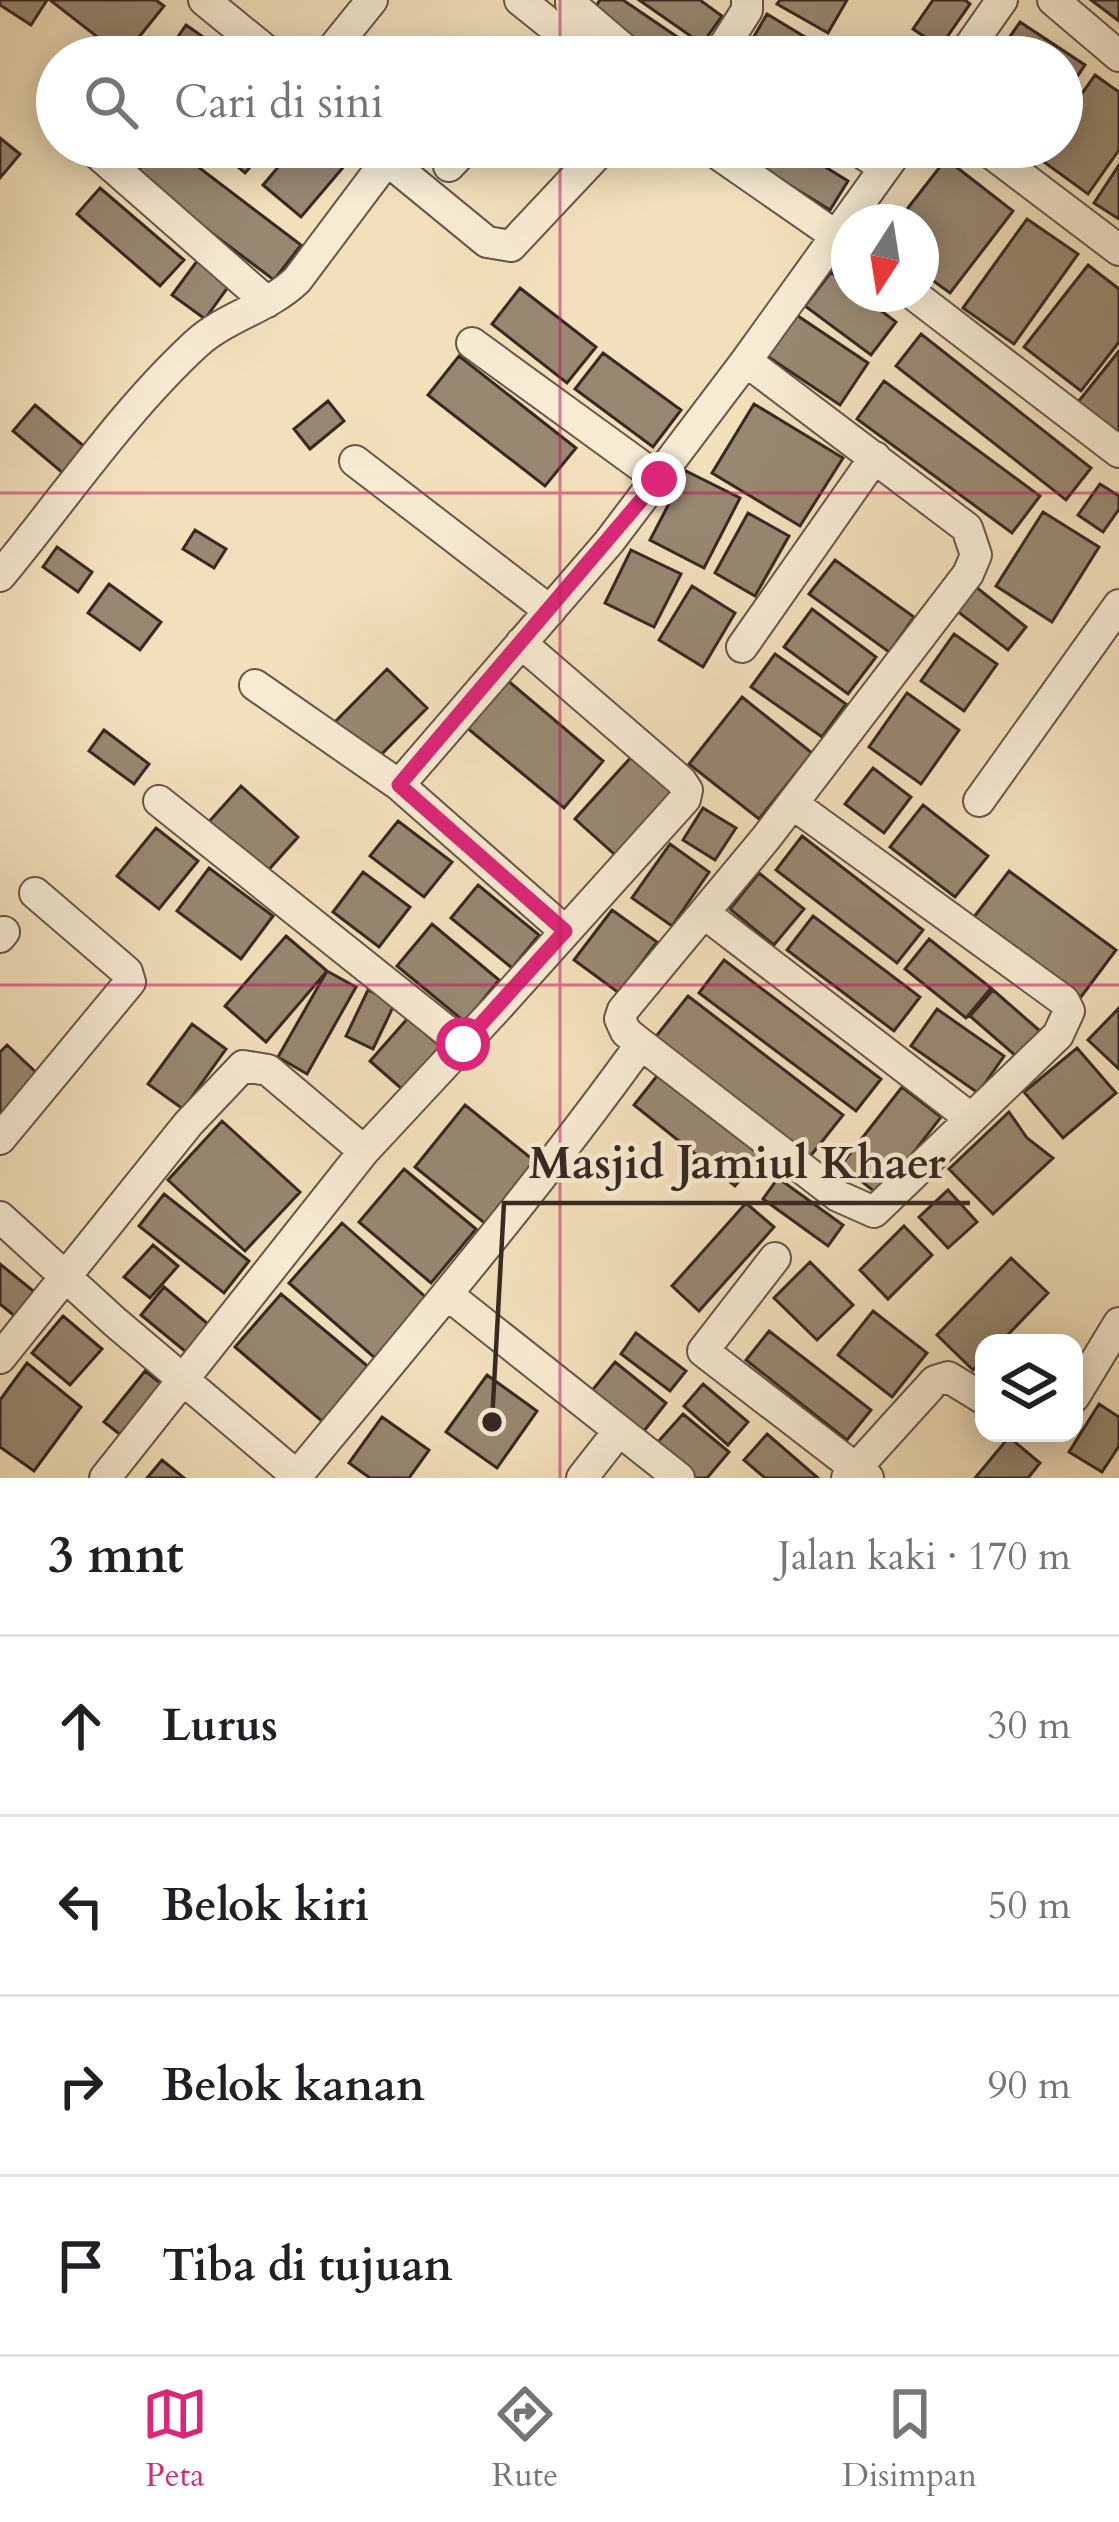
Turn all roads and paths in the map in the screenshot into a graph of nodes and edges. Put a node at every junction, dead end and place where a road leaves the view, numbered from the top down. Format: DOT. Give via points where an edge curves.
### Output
graph roads {
  1 [pos="204,0"];
  2 [pos="372,0"];
  3 [pos="520,0"];
  4 [pos="571,0"];
  5 [pos="1002,0"];
  6 [pos="1053,0"];
  7 [pos="752,1"];
  8 [pos="248,36"];
  9 [pos="342,36"];
  10 [pos="555,36"];
  11 [pos="609,36"];
  12 [pos="730,36"];
  13 [pos="977,36"];
  14 [pos="1119,56"];
  15 [pos="114,168"];
  16 [pos="371,168"];
  17 [pos="397,168"];
  18 [pos="584,168"];
  19 [pos="738,168"];
  20 [pos="887,168"];
  21 [pos="1011,168"];
  22 [pos="865,204"];
  23 [pos="831,232"];
  24 [pos="1119,250"];
  25 [pos="831,255"];
  26 [pos="267,302"];
  27 [pos="936,312"];
  28 [pos="472,343"];
  29 [pos="746,361"];
  30 [pos="1119,452"];
  31 [pos="875,457"];
  32 [pos="355,460"];
  33 [pos="659,479"];
  34 [pos="0,575"];
  35 [pos="1119,605"];
  36 [pos="550,611"];
  37 [pos="521,643"];
  38 [pos="742,647"];
  39 [pos="255,685"];
  40 [pos="399,785"];
  41 [pos="159,801"];
  42 [pos="979,801"];
  43 [pos="793,804"];
  44 [pos="35,893"];
  45 [pos="704,913"];
  46 [pos="565,931"];
  47 [pos="463,1044"];
  48 [pos="641,1044"];
  49 [pos="969,1117"];
  50 [pos="0,1139"];
  51 [pos="364,1151"];
  52 [pos="0,1217"];
  53 [pos="775,1258"];
  54 [pos="66,1279"];
  55 [pos="448,1295"];
  56 [pos="1119,1323"];
  57 [pos="0,1358"];
  58 [pos="184,1379"];
  59 [pos="1083,1382"];
  60 [pos="975,1394"];
  61 [pos="618,1432"];
  62 [pos="857,1475"];
  63 [pos="296,1477"];
  64 [pos="105,1478"];
  65 [pos="582,1478"];
  66 [pos="679,1478"];
  1 -- 8 [label="street"];
  2 -- 9 [label="street"];
  3 -- 10 [label="street"];
  4 -- 11 [label="street"];
  5 -- 13 [label="street"];
  6 -- 14 [label="street"];
  7 -- 12 [label="street"];
  15 -- 26 [label="street"];
  16 -- 26 [label="street" via="297,280"];
  17 -- 18 [label="street" via="499,247 511,246"];
  19 -- 23 [label="street"];
  20 -- 22 [label="street"];
  21 -- 24 [label="street"];
  25 -- 29 [label="street"];
  26 -- 34 [label="street" via="199,341"];
  27 -- 30 [label="street"];
  28 -- 33 [label="street"];
  29 -- 31 [label="street"];
  29 -- 33 [label="street"];
  31 -- 38 [label="street"];
  31 -- 43 [label="street" via="968,528 976,555 950,601"];
  32 -- 36 [label="street"];
  33 -- 36 [label="street"];
  35 -- 42 [label="street"];
  36 -- 37 [label="street"];
  37 -- 40 [label="street"];
  37 -- 46 [label="street" via="687,790"];
  39 -- 40 [label="street"];
  40 -- 46 [label="street"];
  41 -- 47 [label="street"];
  43 -- 45 [label="street"];
  43 -- 49 [label="street" via="1064,1001 1069,1012 1058,1035"];
  44 -- 50 [label="street" via="130,982"];
  45 -- 48 [label="street" via="623,1010 626,1032"];
  45 -- 49 [label="street"];
  46 -- 47 [label="street"];
  47 -- 51 [label="street"];
  48 -- 49 [label="street" via="866,1211 886,1203"];
  48 -- 55 [label="street"];
  51 -- 54 [label="street" via="268,1070 243,1066"];
  51 -- 58 [label="street"];
  52 -- 54 [label="street"];
  53 -- 62 [label="street" via="703,1351"];
  54 -- 57 [label="street"];
  54 -- 58 [label="street"];
  55 -- 61 [label="street"];
  55 -- 63 [label="street"];
  56 -- 59 [label="street"];
  58 -- 63 [label="street"];
  58 -- 64 [label="street"];
  60 -- 62 [label="street" via="948,1377 935,1381"];
  61 -- 65 [label="street"];
  61 -- 66 [label="street"];
}
